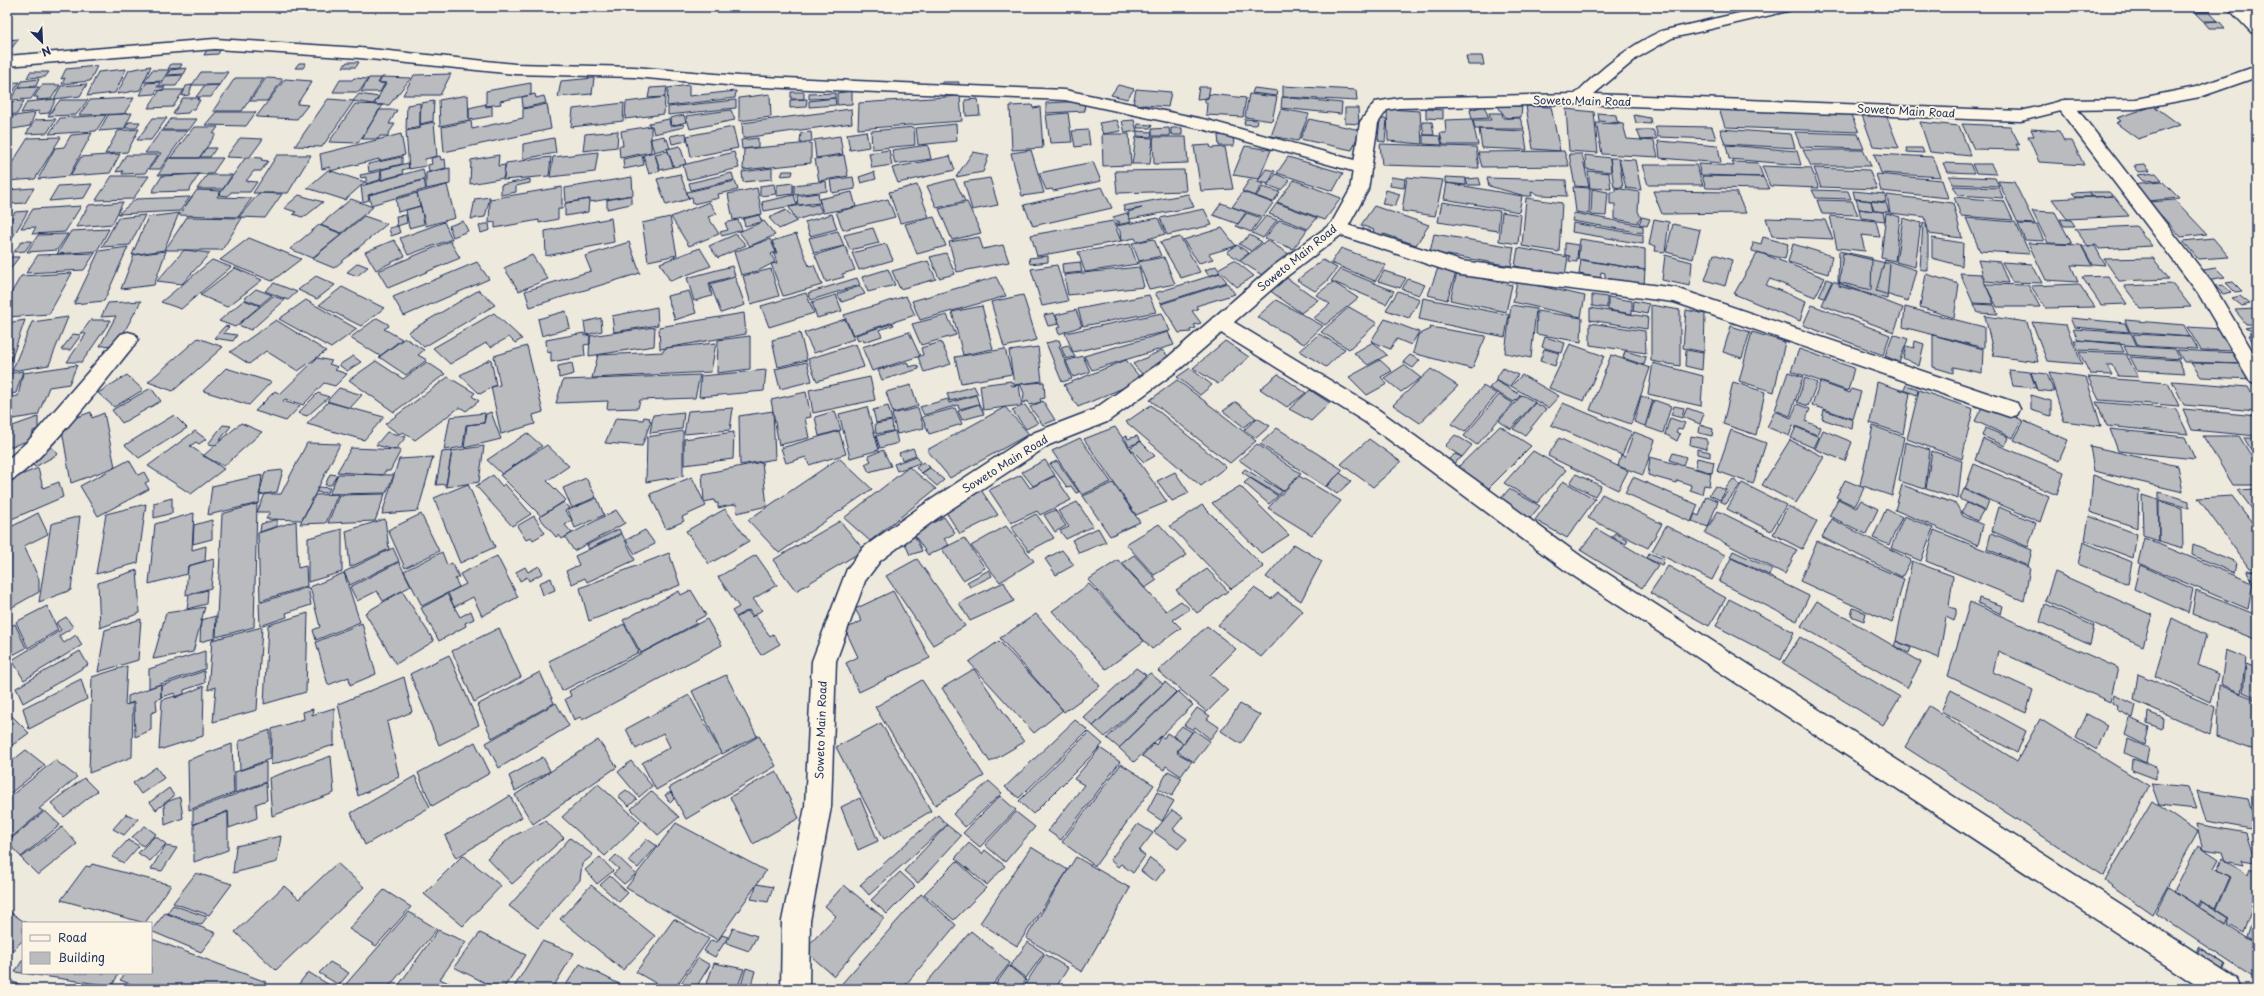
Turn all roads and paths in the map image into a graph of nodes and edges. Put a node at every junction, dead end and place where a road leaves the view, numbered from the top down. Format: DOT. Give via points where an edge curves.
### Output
graph roads {
  1 [pos="1786,7"];
  2 [pos="2235,7"];
  3 [pos="2257,29"];
  4 [pos="7,61"];
  5 [pos="2257,71"];
  6 [pos="1579,99"];
  7 [pos="2065,105"];
  8 [pos="1363,168"];
  9 [pos="1338,228"];
  10 [pos="1220,323"];
  11 [pos="128,339"];
  12 [pos="2257,376"];
  13 [pos="2010,409"];
  14 [pos="7,473"];
  15 [pos="795,989"];
  16 [pos="2227,989"];
  1 -- 6 [label="street" via="1667,34 1652,40 1610,70"];
  2 -- 3 [label="street"];
  4 -- 8 [label="street" via="216,44 360,53 515,69 634,72 739,81 1065,95 1207,125"];
  5 -- 7 [label="street, Soweto Main Road" via="2200,92 2136,104"];
  6 -- 7 [label="street, Soweto Main Road" via="2021,116"];
  6 -- 8 [label="street, Soweto Main Road" via="1399,103 1381,106 1370,122"];
  7 -- 12 [label="street" via="2205,288"];
  8 -- 9 [label="street, Soweto Main Road" via="1359,190"];
  9 -- 10 [label="street, Soweto Main Road" via="1279,272"];
  9 -- 13 [label="street" via="1460,268 1676,295"];
  10 -- 15 [label="street, Soweto Main Road" via="1174,363 1100,416 1041,440 928,513 872,554 855,576 824,661 818,807 796,922"];
  10 -- 16 [label="street" via="1372,416 1574,564"];
  11 -- 14 [label="street" via="37,446"];
}
